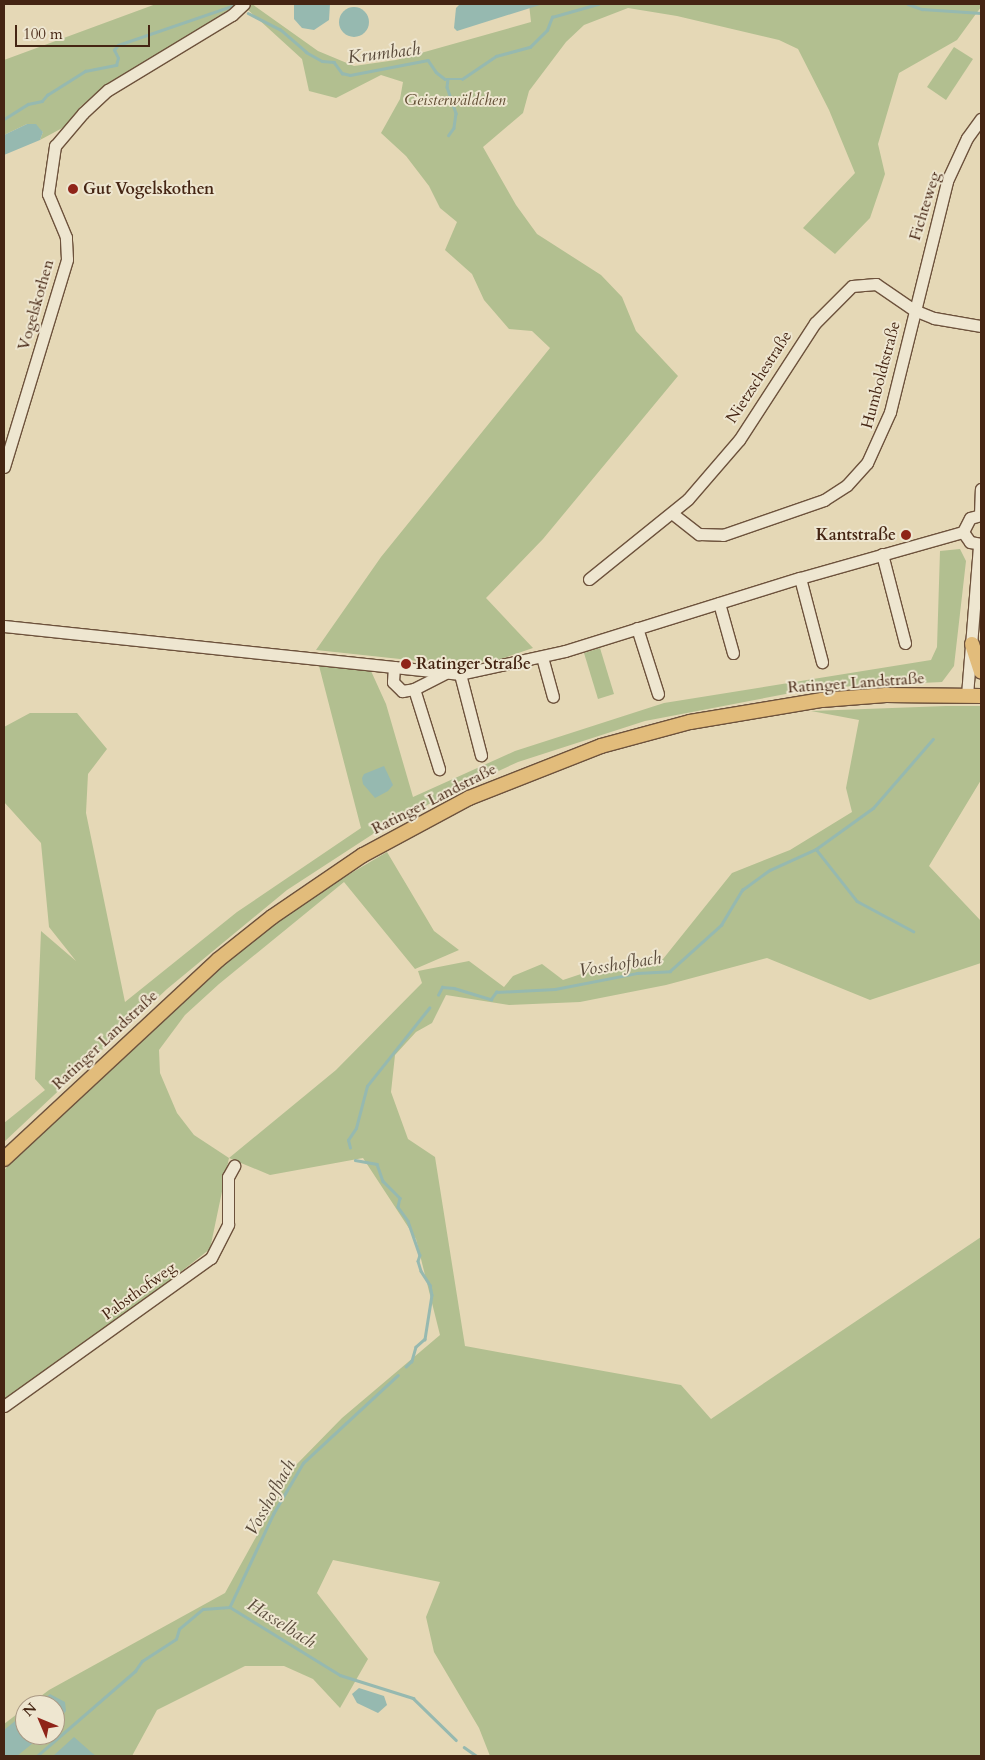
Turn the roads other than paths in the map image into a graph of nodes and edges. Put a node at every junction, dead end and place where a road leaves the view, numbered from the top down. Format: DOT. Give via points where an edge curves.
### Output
graph roads {
  1 [pos="243,6"];
  2 [pos="981,119"];
  3 [pos="914,310"];
  4 [pos="981,326"];
  5 [pos="4,467"];
  6 [pos="981,488"];
  7 [pos="673,514"];
  8 [pos="980,515"];
  9 [pos="963,532"];
  10 [pos="980,545"];
  11 [pos="882,554"];
  12 [pos="800,578"];
  13 [pos="589,579"];
  14 [pos="719,603"];
  15 [pos="4,626"];
  16 [pos="637,628"];
  17 [pos="905,642"];
  18 [pos="972,644"];
  19 [pos="733,653"];
  20 [pos="542,657"];
  21 [pos="822,662"];
  22 [pos="394,667"];
  23 [pos="981,672"];
  24 [pos="444,674"];
  25 [pos="460,674"];
  26 [pos="414,689"];
  27 [pos="658,694"];
  28 [pos="974,695"];
  29 [pos="553,697"];
  30 [pos="482,754"];
  31 [pos="439,769"];
  32 [pos="4,1158"];
  33 [pos="234,1166"];
  34 [pos="4,1406"];
  1 -- 5 [label="street, Vogelskothen" via="108,90 83,112 55,146 48,194 66,237 67,259"];
  2 -- 3 [label="street, Fichteweg" via="967,138 947,181"];
  3 -- 4 [label="street, Nietzschestraße" via="934,318"];
  3 -- 7 [label="street, Nietzschestraße" via="876,284 852,286 838,297 801,342 738,440"];
  3 -- 7 [label="street, Humboldtstraße" via="885,430 867,463 847,485 806,509 723,535 699,534"];
  6 -- 8 [label="street"];
  7 -- 13 [label="street, Nietzschestraße"];
  8 -- 9 [label="street" via="966,521"];
  9 -- 10 [label="street" via="970,542"];
  9 -- 11 [label="street"];
  10 -- 18 [label="street"];
  11 -- 12 [label="street"];
  11 -- 17 [label="street"];
  12 -- 14 [label="street"];
  12 -- 21 [label="street"];
  14 -- 16 [label="street"];
  14 -- 19 [label="street"];
  15 -- 22 [label="street"];
  16 -- 20 [label="street"];
  16 -- 27 [label="street"];
  18 -- 23 [label="main road"];
  18 -- 28 [label="street"];
  20 -- 25 [label="street"];
  20 -- 29 [label="street"];
  22 -- 24 [label="street"];
  22 -- 26 [label="street" via="393,682 397,688"];
  24 -- 25 [label="street"];
  24 -- 26 [label="street"];
  25 -- 30 [label="street"];
  26 -- 31 [label="street"];
  28 -- 32 [label="main road, Ratinger Landstraße" via="886,695 822,700 690,722 601,746 460,803 363,855 272,917 218,960"];
  33 -- 34 [label="street, Pabsthofweg" via="228,1177 228,1224 211,1258"];
}
